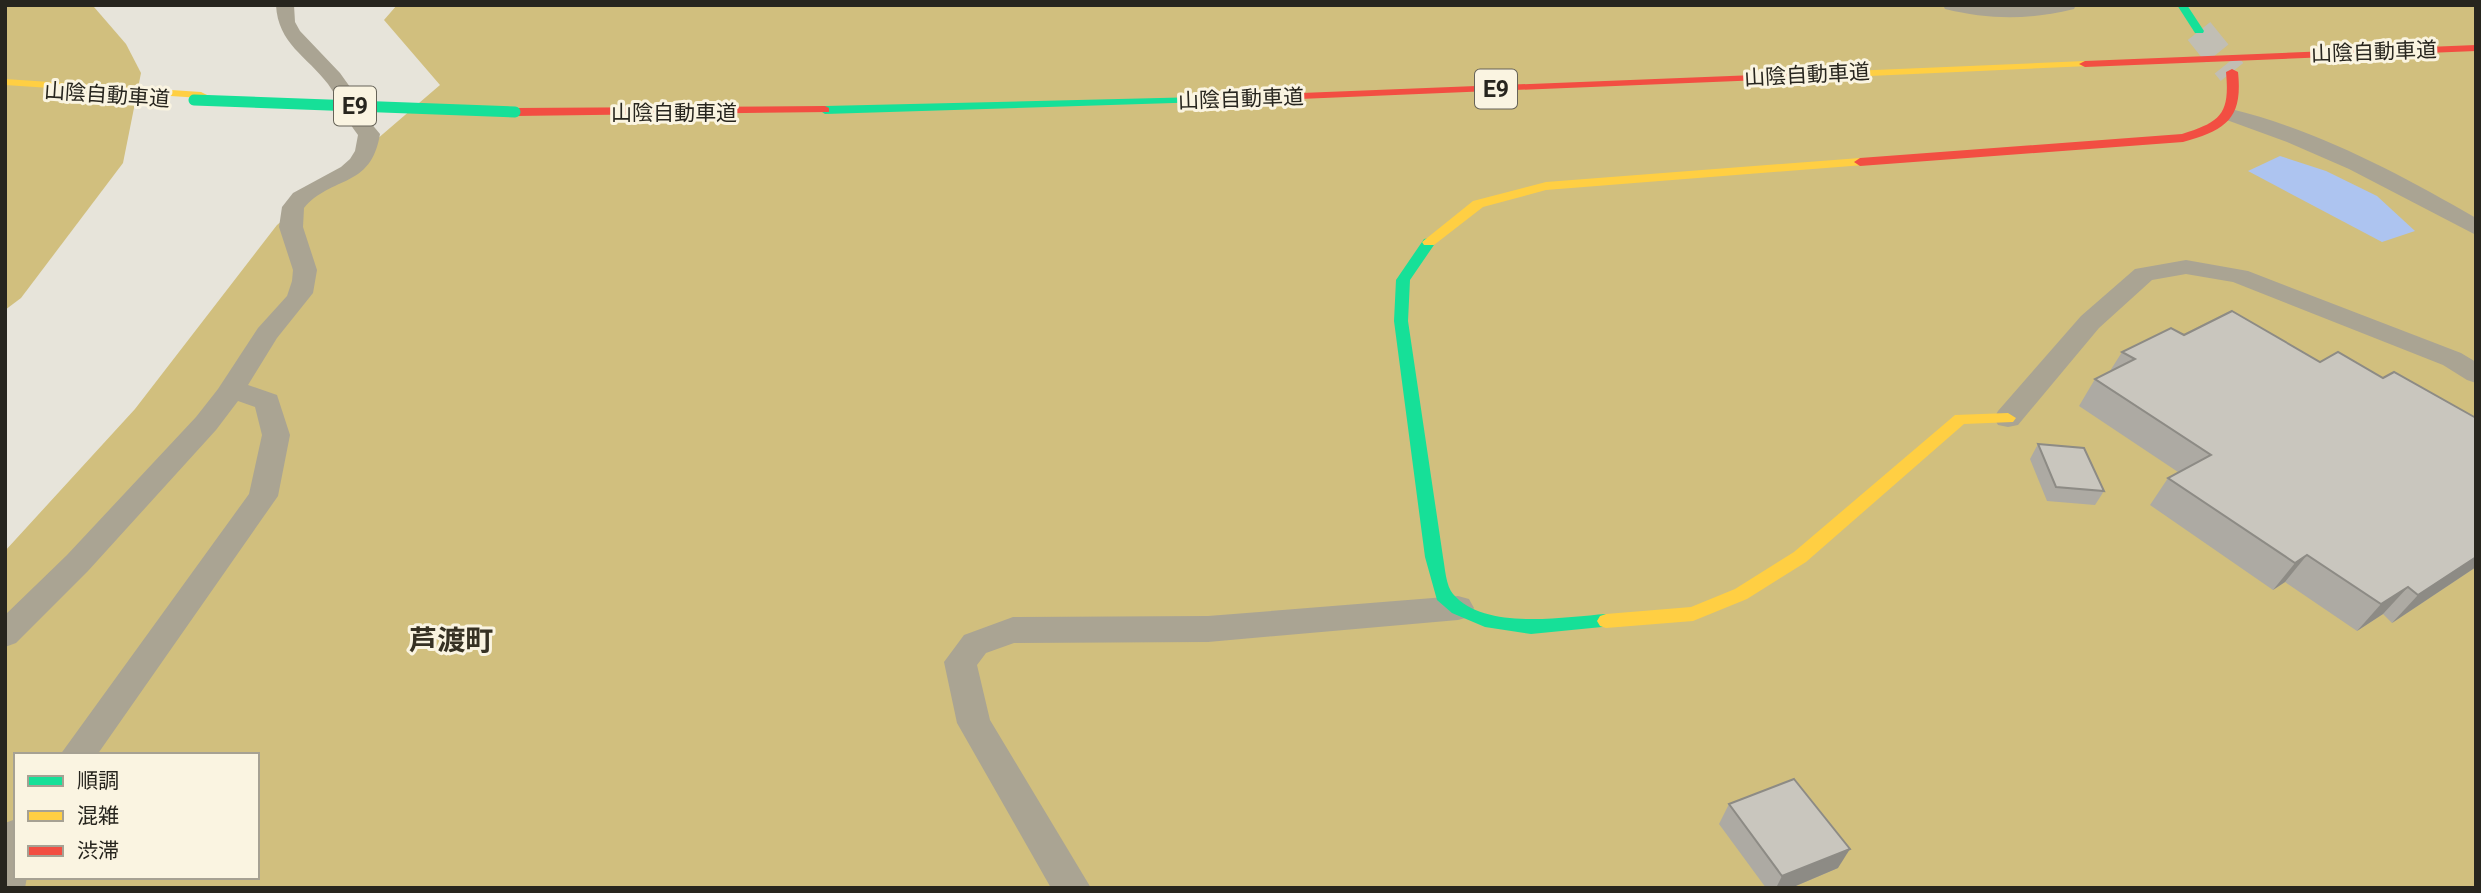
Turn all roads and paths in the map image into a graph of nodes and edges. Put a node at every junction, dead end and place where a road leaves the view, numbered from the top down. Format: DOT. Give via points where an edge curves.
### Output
graph roads {
  1 [pos="285,5"];
  2 [pos="1952,5"];
  3 [pos="2067,5"];
  4 [pos="2182,5"];
  5 [pos="2199,32"];
  6 [pos="2476,42"];
  7 [pos="2476,48"];
  8 [pos="2232,72"];
  9 [pos="5,82"];
  10 [pos="5,87"];
  11 [pos="197,98"];
  12 [pos="517,109"];
  13 [pos="2231,115"];
  14 [pos="2476,228"];
  15 [pos="2476,374"];
  16 [pos="231,389"];
  17 [pos="2008,418"];
  18 [pos="1458,608"];
  19 [pos="5,634"];
  20 [pos="78,753"];
  21 [pos="14,846"];
  22 [pos="6,888"];
  23 [pos="1072,888"];
  1 -- 16 [label="street" via="291,33 333,77 369,134 369,142 365,155 350,172 294,205 289,219 308,276 301,294"];
  2 -- 3 [label="street" via="1978,12 2046,11"];
  4 -- 5 [label="main road"];
  6 -- 12 [label="main road, 山陰自動車道 / E9" via="1009,100"];
  7 -- 12 [label="main road, 山陰自動車道 / E9" via="988,107 750,113"];
  8 -- 13 [label="main road" via="2238,98"];
  9 -- 11 [label="main road, 山陰自動車道 / E9"];
  10 -- 11 [label="main road, 山陰自動車道 / E9"];
  11 -- 12 [label="main road, 山陰自動車道 / E9"];
  13 -- 14 [label="street" via="2291,134 2353,162"];
  13 -- 18 [label="main road" via="2214,128 2183,138 1558,184 1478,204 1433,237 1403,280 1401,321 1434,558 1443,595"];
  15 -- 17 [label="street" via="2452,359 2239,276 2186,267 2144,274 2090,322"];
  16 -- 19 [label="street" via="215,414 91,551"];
  16 -- 20 [label="street" via="267,401 276,435 263,496"];
  17 -- 18 [label="main road" via="1960,419 1800,557 1741,594 1693,614 1531,627 1491,622"];
  18 -- 23 [label="street" via="1208,629 1013,629 975,644 960,662 974,723"];
  21 -- 22 [label="street"];
}
